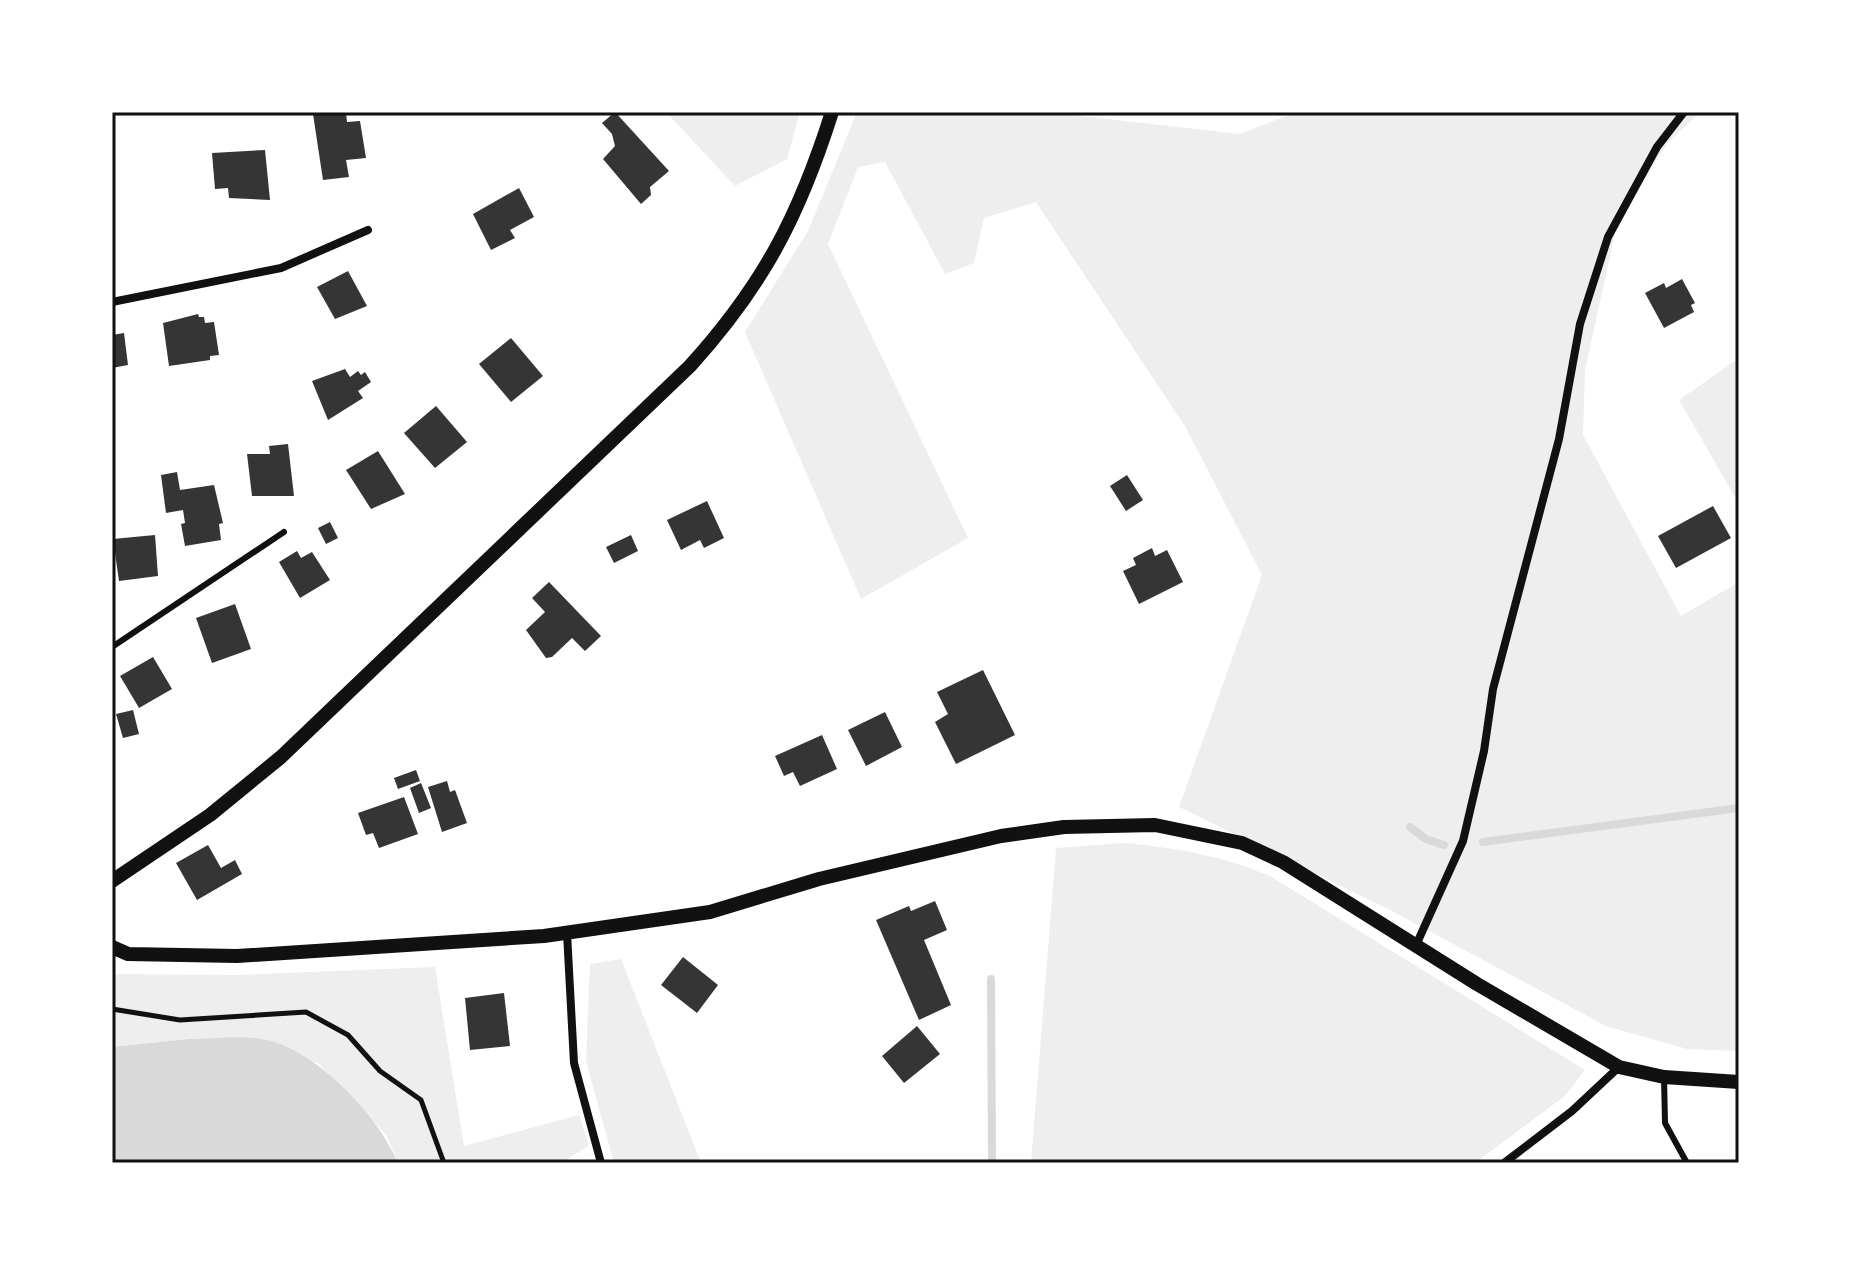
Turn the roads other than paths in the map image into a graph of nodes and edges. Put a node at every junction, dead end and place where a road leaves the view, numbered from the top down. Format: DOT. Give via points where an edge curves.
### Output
graph roads {
  1 [pos="1684,112"];
  2 [pos="830,118"];
  3 [pos="368,230"];
  4 [pos="112,302"];
  5 [pos="284,532"];
  6 [pos="112,647"];
  7 [pos="112,881"];
  8 [pos="567,933"];
  9 [pos="1417,943"];
  10 [pos="112,947"];
  11 [pos="1619,1067"];
  12 [pos="1664,1077"];
  13 [pos="1739,1082"];
  14 [pos="601,1163"];
  15 [pos="1504,1163"];
  16 [pos="1687,1163"];
  1 -- 9 [label="street" via="1657,147 1608,237 1580,324 1559,439 1493,689 1463,841"];
  2 -- 7 [label="street" via="797,212 776,252 739,308 690,366 281,757 210,815"];
  3 -- 4 [label="street" via="281,268"];
  5 -- 6 [label="lane"];
  8 -- 9 [label="street" via="710,912 819,879 1001,836 1112,824 1169,827 1242,843"];
  8 -- 10 [label="street" via="237,956 128,954"];
  8 -- 14 [label="street" via="574,1063"];
  9 -- 11 [label="street"];
  11 -- 12 [label="street"];
  11 -- 15 [label="street"];
  12 -- 13 [label="street"];
  12 -- 16 [label="lane" via="1665,1123"];
}
